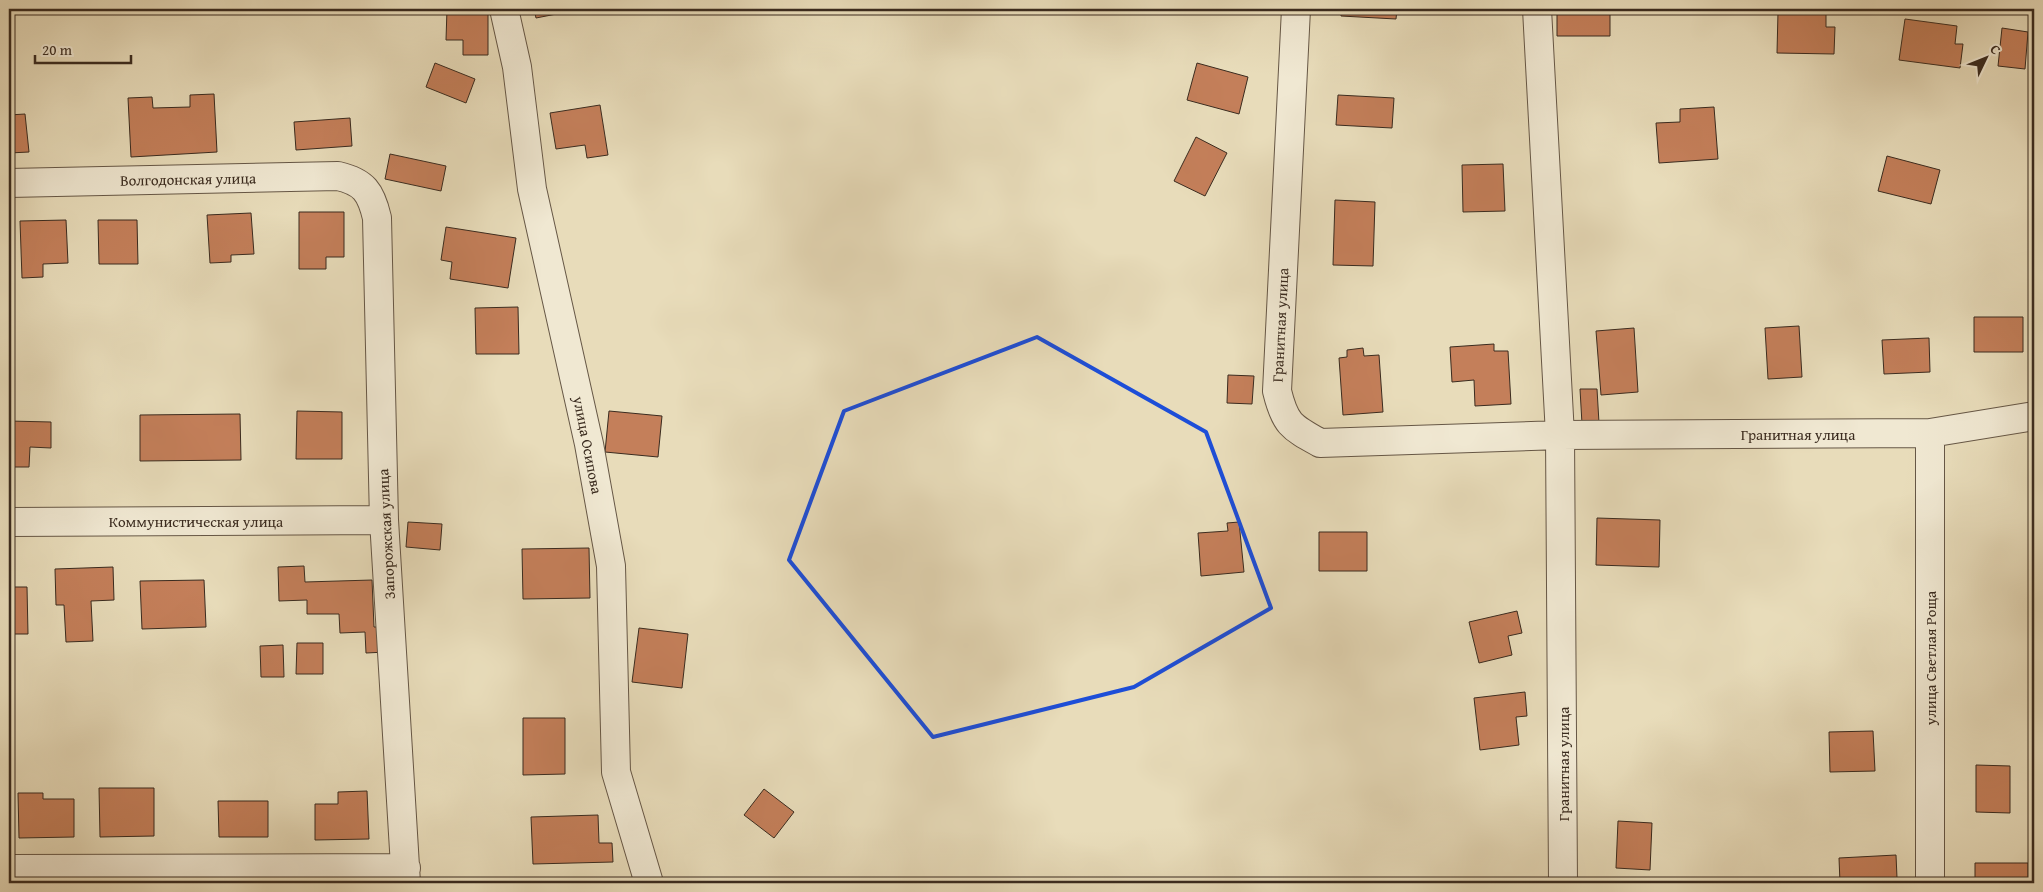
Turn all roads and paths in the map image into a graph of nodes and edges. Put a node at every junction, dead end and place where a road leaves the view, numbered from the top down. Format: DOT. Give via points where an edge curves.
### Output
graph roads {
  1 [pos="504,9"];
  2 [pos="1296,9"];
  3 [pos="1537,9"];
  4 [pos="9,183"];
  5 [pos="364,188"];
  6 [pos="2034,416"];
  7 [pos="1930,433"];
  8 [pos="1560,435"];
  9 [pos="384,520"];
  10 [pos="9,522"];
  11 [pos="9,869"];
  12 [pos="406,876"];
  13 [pos="649,883"];
  14 [pos="1564,883"];
  15 [pos="1930,883"];
  1 -- 13 [label="street, улица Осипова" via="517,67 532,189 588,444 610,566 616,772"];
  2 -- 8 [label="street, Гранитная улица" via="1277,392 1282,413 1297,430 1320,443"];
  3 -- 8 [label="street, Гранитная улица"];
  4 -- 5 [label="street, Волгодонская улица" via="338,176 353,180"];
  5 -- 9 [label="street, Запорожская улица" via="373,202 377,218"];
  6 -- 7 [label="street, Гранитная улица"];
  7 -- 8 [label="street, Гранитная улица"];
  7 -- 15 [label="street, улица Светлая Роща"];
  8 -- 14 [label="street, Гранитная улица"];
  9 -- 10 [label="street, Коммунистическая улица"];
  9 -- 12 [label="street, Запорожская улица"];
  11 -- 12 [label="street"];
}
